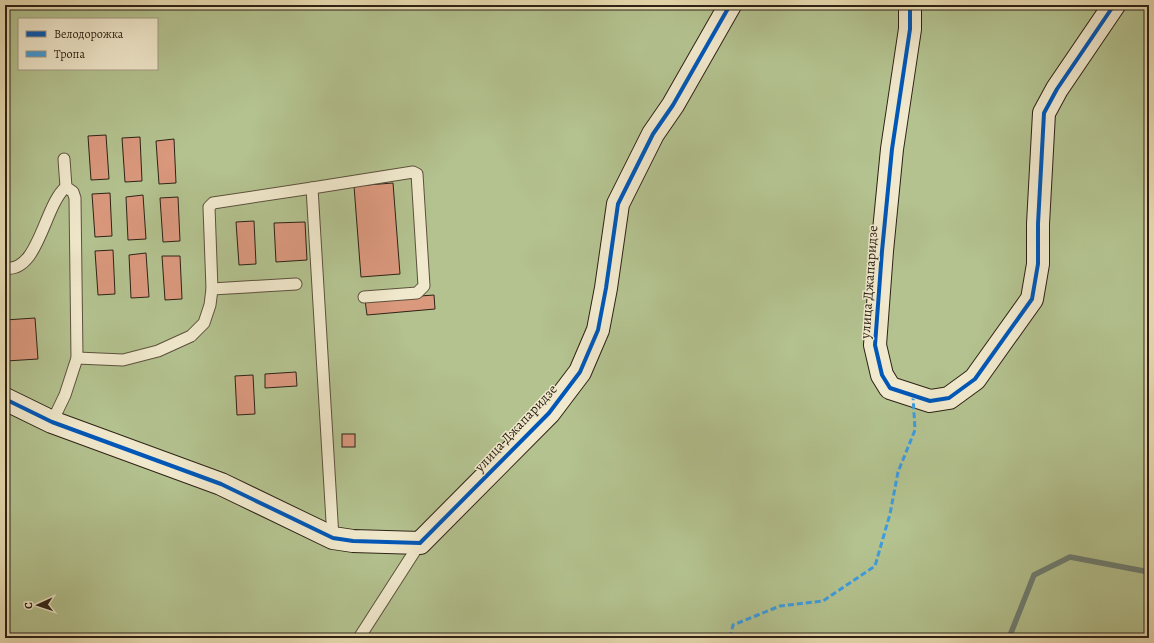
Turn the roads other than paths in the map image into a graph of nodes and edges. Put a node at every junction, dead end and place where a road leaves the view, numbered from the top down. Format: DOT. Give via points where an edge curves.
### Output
graph roads {
  1 [pos="730,5"];
  2 [pos="910,5"];
  3 [pos="1114,5"];
  4 [pos="64,159"];
  5 [pos="66,187"];
  6 [pos="312,188"];
  7 [pos="5,268"];
  8 [pos="296,284"];
  9 [pos="212,289"];
  10 [pos="364,297"];
  11 [pos="77,358"];
  12 [pos="5,399"];
  13 [pos="52,422"];
  14 [pos="333,538"];
  15 [pos="420,543"];
  16 [pos="359,638"];
  1 -- 15 [label="street, улица Джапаридзе" via="673,105 653,134 618,204 598,330 580,372 549,413"];
  2 -- 3 [label="street, улица Джапаридзе" via="910,29 892,149 883,235 875,345 882,376 890,388 930,401 949,398 976,379 1032,299 1038,264 1044,113 1057,89"];
  4 -- 5 [label="lane"];
  5 -- 7 [label="lane" via="55,198 37,243 25,262 20,266"];
  5 -- 11 [label="lane" via="73,192 75,198"];
  6 -- 9 [label="lane" via="213,203 209,207"];
  6 -- 10 [label="lane" via="409,173 417,174 424,286 417,293"];
  6 -- 14 [label="lane"];
  8 -- 9 [label="lane"];
  9 -- 11 [label="lane" via="204,323 191,336 158,351 123,360"];
  11 -- 13 [label="lane" via="65,396"];
  12 -- 13 [label="street"];
  13 -- 14 [label="street" via="221,484"];
  14 -- 15 [label="street"];
  15 -- 16 [label="lane"];
}
